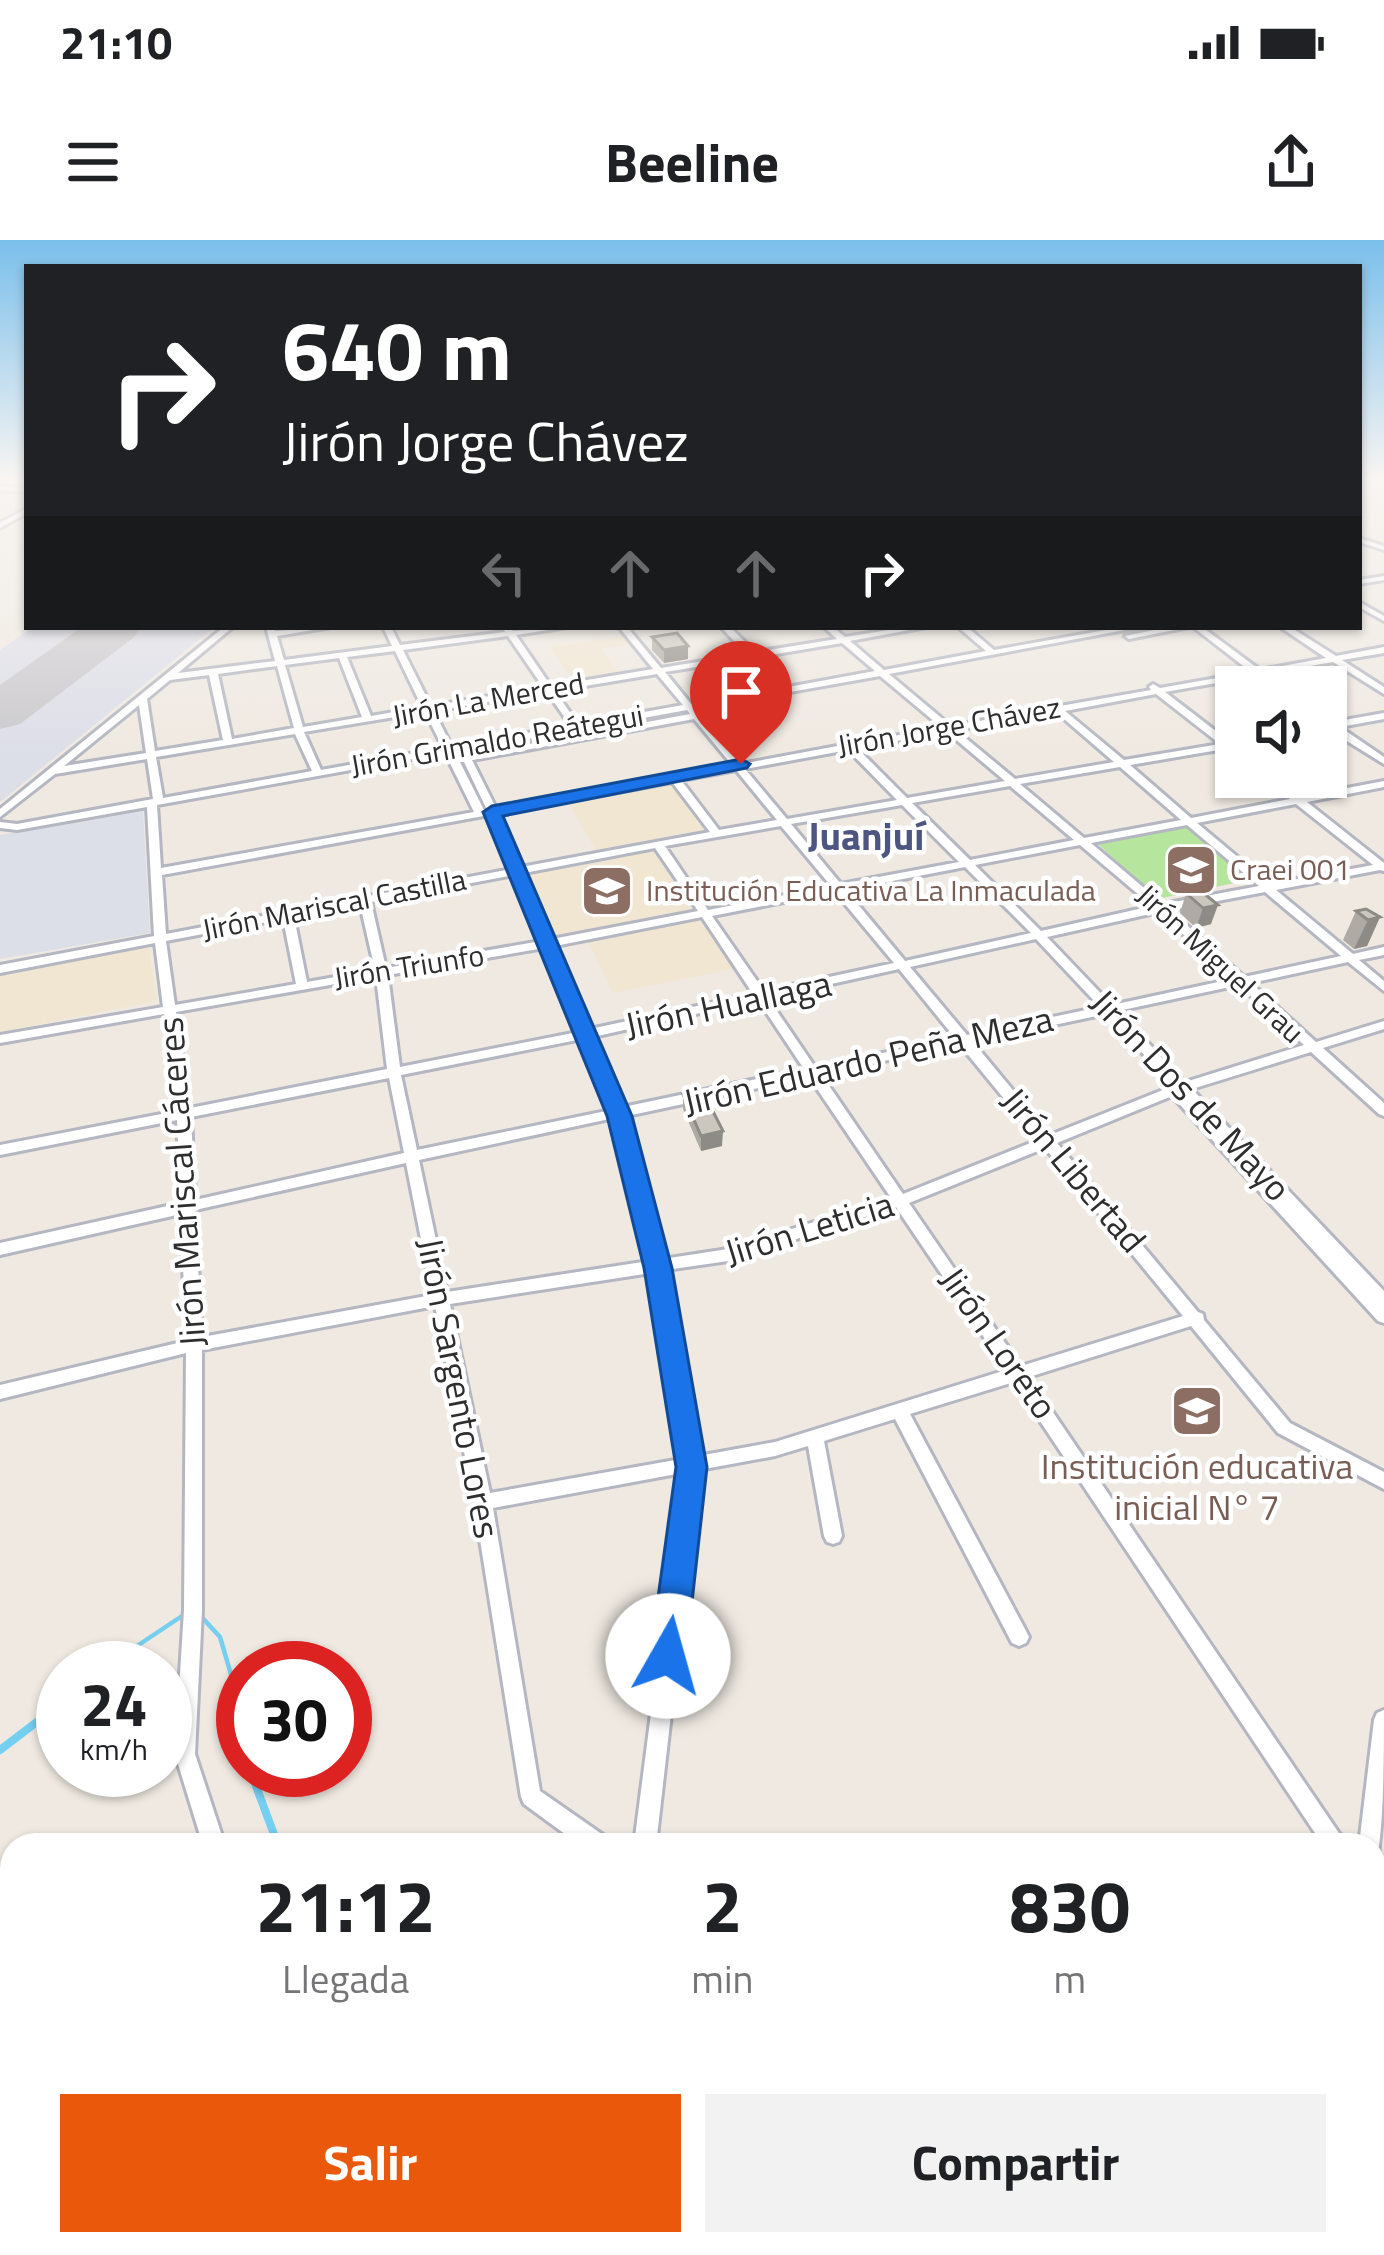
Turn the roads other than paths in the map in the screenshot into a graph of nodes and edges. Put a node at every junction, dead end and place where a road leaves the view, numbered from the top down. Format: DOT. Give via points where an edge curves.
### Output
graph roads {
  1 [pos="225,630"];
  2 [pos="271,630"];
  3 [pos="389,630"];
  4 [pos="626,630"];
  5 [pos="728,630"];
  6 [pos="831,630"];
  7 [pos="904,630"];
  8 [pos="966,630"];
  9 [pos="1079,630"];
  10 [pos="1126,630"];
  11 [pos="1162,630"];
  12 [pos="1200,630"];
  13 [pos="1216,630"];
  14 [pos="1288,630"];
  15 [pos="509,631"];
  16 [pos="1091,639"];
  17 [pos="842,640"];
  18 [pos="398,648"];
  19 [pos="1384,650"];
  20 [pos="342,655"];
  21 [pos="753,656"];
  22 [pos="996,656"];
  23 [pos="1331,659"];
  24 [pos="280,663"];
  25 [pos="1254,666"];
  26 [pos="1255,666"];
  27 [pos="1280,666"];
  28 [pos="661,671"];
  29 [pos="213,673"];
  30 [pos="885,675"];
  31 [pos="1215,676"];
  32 [pos="170,677"];
  33 [pos="1154,687"];
  34 [pos="785,688"];
  35 [pos="551,689"];
  36 [pos="1384,692"];
  37 [pos="142,698"];
  38 [pos="1053,705"];
  39 [pos="431,709"];
  40 [pos="694,710"];
  41 [pos="1384,716"];
  42 [pos="368,720"];
  43 [pos="1347,722"];
  44 [pos="945,724"];
  45 [pos="575,726"];
  46 [pos="299,731"];
  47 [pos="1215,733"];
  48 [pos="1347,737"];
  49 [pos="845,742"];
  50 [pos="228,743"];
  51 [pos="1215,750"];
  52 [pos="458,754"];
  53 [pos="151,756"];
  54 [pos="738,761"];
  55 [pos="1384,761"];
  56 [pos="1120,763"];
  57 [pos="54,771"];
  58 [pos="318,774"];
  59 [pos="674,778"];
  60 [pos="1011,781"];
  61 [pos="1384,784"];
  62 [pos="1295,798"];
  63 [pos="1298,800"];
  64 [pos="155,801"];
  65 [pos="902,801"];
  66 [pos="484,809"];
  67 [pos="0,814"];
  68 [pos="1188,820"];
  69 [pos="784,822"];
  70 [pos="0,825"];
  71 [pos="716,833"];
  72 [pos="1083,841"];
  73 [pos="658,844"];
  74 [pos="964,862"];
  75 [pos="1383,867"];
  76 [pos="515,870"];
  77 [pos="159,872"];
  78 [pos="1267,886"];
  79 [pos="838,888"];
  80 [pos="365,898"];
  81 [pos="1161,908"];
  82 [pos="288,914"];
  83 [pos="706,914"];
  84 [pos="1041,937"];
  85 [pos="160,938"];
  86 [pos="545,944"];
  87 [pos="1384,951"];
  88 [pos="1348,958"];
  89 [pos="905,968"];
  90 [pos="0,969"];
  91 [pos="381,971"];
  92 [pos="1240,980"];
  93 [pos="302,985"];
  94 [pos="1384,987"];
  95 [pos="762,998"];
  96 [pos="1108,1007"];
  97 [pos="169,1009"];
  98 [pos="1384,1025"];
  99 [pos="583,1035"];
  100 [pos="964,1038"];
  101 [pos="0,1039"];
  102 [pos="1309,1046"];
  103 [pos="394,1072"];
  104 [pos="811,1073"];
  105 [pos="1180,1088"];
  106 [pos="1384,1111"];
  107 [pos="184,1114"];
  108 [pos="620,1116"];
  109 [pos="1049,1141"];
  110 [pos="0,1150"];
  111 [pos="414,1156"];
  112 [pos="899,1201"];
  113 [pos="185,1205"];
  114 [pos="0,1249"];
  115 [pos="658,1268"];
  116 [pos="441,1299"];
  117 [pos="1384,1301"];
  118 [pos="1384,1317"];
  119 [pos="1198,1318"];
  120 [pos="194,1345"];
  121 [pos="1019,1370"];
  122 [pos="0,1392"];
  123 [pos="899,1410"];
  124 [pos="815,1436"];
  125 [pos="692,1467"];
  126 [pos="1384,1481"];
  127 [pos="483,1502"];
  128 [pos="833,1536"];
  129 [pos="1018,1637"];
  130 [pos="1384,1720"];
  131 [pos="210,1833"];
  132 [pos="581,1833"];
  133 [pos="646,1833"];
  134 [pos="1328,1833"];
  135 [pos="1371,1833"];
  1 -- 32 [label="street"];
  2 -- 24 [label="street"];
  3 -- 18 [label="street"];
  4 -- 28 [label="street, Jirón Libertad"];
  5 -- 21 [label="street"];
  6 -- 17 [label="street, Jirón Miguel Grau"];
  7 -- 17 [label="street, Jirón La Merced"];
  8 -- 22 [label="street"];
  9 -- 16 [label="street"];
  10 -- 16 [label="street, Jirón Grimaldo Reátegui"];
  11 -- 16 [label="street, Jirón Grimaldo Reátegui"];
  12 -- 25 [label="street"];
  13 -- 26 [label="street"];
  14 -- 23 [label="street"];
  15 -- 18 [label="street"];
  15 -- 35 [label="street"];
  16 -- 22 [label="street, Jirón Grimaldo Reátegui"];
  17 -- 21 [label="street, Jirón La Merced"];
  17 -- 30 [label="street, Jirón Miguel Grau"];
  18 -- 20 [label="street"];
  18 -- 39 [label="street"];
  19 -- 23 [label="street, Jirón Jorge Chávez"];
  20 -- 24 [label="street"];
  20 -- 42 [label="street"];
  21 -- 28 [label="street, Jirón La Merced"];
  21 -- 34 [label="street"];
  22 -- 30 [label="street, Jirón Grimaldo Reátegui"];
  23 -- 27 [label="street, Jirón Jorge Chávez"];
  23 -- 36 [label="street"];
  24 -- 29 [label="street"];
  24 -- 46 [label="street"];
  28 -- 35 [label="street, Jirón La Merced"];
  28 -- 40 [label="street, Jirón Libertad"];
  29 -- 32 [label="street"];
  29 -- 50 [label="street"];
  30 -- 34 [label="street, Jirón Grimaldo Reátegui"];
  30 -- 40 [label="street, Jirón Grimaldo Reátegui"];
  30 -- 44 [label="street, Jirón Miguel Grau"];
  31 -- 33 [label="street, Jirón Jorge Chávez"];
  32 -- 37 [label="street"];
  33 -- 38 [label="street, Jirón Jorge Chávez"];
  33 -- 47 [label="street"];
  34 -- 40 [label="street, Jirón Grimaldo Reátegui"];
  35 -- 39 [label="street, Jirón La Merced"];
  35 -- 45 [label="street"];
  37 -- 53 [label="street, Jirón Mariscal Cáceres"];
  37 -- 57 [label="street"];
  38 -- 44 [label="street, Jirón Jorge Chávez"];
  38 -- 56 [label="street"];
  39 -- 42 [label="street, Jirón La Merced"];
  39 -- 52 [label="street"];
  40 -- 45 [label="street, Jirón Grimaldo Reátegui"];
  40 -- 52 [label="street, Jirón Grimaldo Reátegui"];
  40 -- 54 [label="street, Jirón Libertad"];
  41 -- 43 [label="street"];
  42 -- 46 [label="street, Jirón La Merced"];
  44 -- 49 [label="street, Jirón Jorge Chávez"];
  44 -- 60 [label="street, Jirón Miguel Grau"];
  45 -- 52 [label="street, Jirón Grimaldo Reátegui"];
  46 -- 50 [label="street, Jirón La Merced"];
  46 -- 58 [label="street"];
  48 -- 55 [label="street"];
  49 -- 54 [label="street, Jirón Jorge Chávez"];
  49 -- 65 [label="street, Jirón Dos de Mayo"];
  50 -- 53 [label="street, Jirón La Merced"];
  51 -- 56 [label="street, Jirón Mariscal Castilla"];
  52 -- 58 [label="street, Jirón Grimaldo Reátegui"];
  52 -- 66 [label="street"];
  53 -- 57 [label="street, Jirón La Merced"];
  53 -- 64 [label="street, Jirón Mariscal Cáceres"];
  54 -- 59 [label="street, Jirón Jorge Chávez"];
  54 -- 66 [label="street, Jirón Jorge Chávez"];
  54 -- 69 [label="street, Jirón Libertad"];
  56 -- 60 [label="street, Jirón Mariscal Castilla"];
  56 -- 68 [label="street"];
  57 -- 67 [label="street"];
  58 -- 64 [label="street, Jirón Grimaldo Reátegui"];
  59 -- 66 [label="street, Jirón Jorge Chávez"];
  59 -- 71 [label="street"];
  60 -- 65 [label="street, Jirón Mariscal Castilla"];
  60 -- 72 [label="street, Jirón Miguel Grau"];
  61 -- 63 [label="street, Jirón Triunfo"];
  62 -- 63 [label="street"];
  63 -- 68 [label="street, Jirón Triunfo"];
  63 -- 75 [label="street"];
  64 -- 70 [label="street, Jirón Grimaldo Reátegui"];
  64 -- 77 [label="street, Jirón Mariscal Cáceres"];
  65 -- 69 [label="street, Jirón Mariscal Castilla"];
  65 -- 74 [label="street, Jirón Dos de Mayo"];
  66 -- 76 [label="street"];
  66 -- 77 [label="street, Jirón Jorge Chávez"];
  68 -- 72 [label="street, Jirón Triunfo"];
  68 -- 78 [label="street"];
  69 -- 71 [label="street, Jirón Mariscal Castilla"];
  69 -- 79 [label="street, Jirón Libertad"];
  71 -- 73 [label="street, Jirón Mariscal Castilla"];
  72 -- 74 [label="street, Jirón Triunfo"];
  72 -- 81 [label="street, Jirón Miguel Grau"];
  73 -- 76 [label="street, Jirón Mariscal Castilla"];
  73 -- 83 [label="street, Jirón Loreto"];
  74 -- 79 [label="street, Jirón Triunfo"];
  74 -- 84 [label="street, Jirón Dos de Mayo"];
  75 -- 78 [label="street, Jirón Huallaga"];
  76 -- 80 [label="street, Jirón Mariscal Castilla"];
  76 -- 86 [label="street"];
  77 -- 85 [label="street, Jirón Mariscal Cáceres"];
  78 -- 81 [label="street, Jirón Huallaga"];
  78 -- 88 [label="street"];
  79 -- 83 [label="street, Jirón Triunfo"];
  79 -- 89 [label="street, Jirón Libertad"];
  80 -- 82 [label="street, Jirón Mariscal Castilla"];
  80 -- 91 [label="street, Jirón Sargento Lores"];
  81 -- 84 [label="street, Jirón Huallaga"];
  81 -- 92 [label="street, Jirón Miguel Grau"];
  82 -- 85 [label="street, Jirón Mariscal Castilla"];
  82 -- 93 [label="street"];
  83 -- 86 [label="street, Jirón Triunfo"];
  83 -- 95 [label="street, Jirón Loreto"];
  84 -- 89 [label="street, Jirón Huallaga"];
  84 -- 96 [label="street, Jirón Dos de Mayo"];
  85 -- 90 [label="street, Jirón Mariscal Castilla"];
  85 -- 97 [label="street, Jirón Mariscal Cáceres"];
  86 -- 91 [label="street, Jirón Triunfo"];
  86 -- 99 [label="street"];
  87 -- 88 [label="street, Jirón Eduardo Peña Meza"];
  88 -- 92 [label="street, Jirón Eduardo Peña Meza"];
  88 -- 94 [label="street"];
  89 -- 95 [label="street, Jirón Huallaga"];
  89 -- 100 [label="street, Jirón Libertad"];
  91 -- 93 [label="street, Jirón Triunfo"];
  91 -- 103 [label="street, Jirón Sargento Lores"];
  92 -- 96 [label="street, Jirón Eduardo Peña Meza"];
  92 -- 102 [label="street, Jirón Miguel Grau"];
  93 -- 97 [label="street, Jirón Triunfo"];
  95 -- 99 [label="street, Jirón Huallaga"];
  95 -- 104 [label="street, Jirón Loreto"];
  96 -- 100 [label="street, Jirón Eduardo Peña Meza"];
  96 -- 105 [label="street, Jirón Dos de Mayo"];
  97 -- 101 [label="street, Jirón Triunfo"];
  97 -- 107 [label="street, Jirón Mariscal Cáceres"];
  98 -- 102 [label="street, Jirón Leticia"];
  99 -- 103 [label="street, Jirón Huallaga"];
  99 -- 108 [label="street"];
  100 -- 104 [label="street, Jirón Eduardo Peña Meza"];
  100 -- 109 [label="street, Jirón Libertad"];
  102 -- 105 [label="street, Jirón Leticia"];
  102 -- 106 [label="street, Jirón Miguel Grau"];
  103 -- 107 [label="street, Jirón Huallaga"];
  103 -- 111 [label="street, Jirón Sargento Lores"];
  104 -- 108 [label="street, Jirón Eduardo Peña Meza"];
  104 -- 112 [label="street, Jirón Loreto"];
  105 -- 109 [label="street, Jirón Leticia"];
  105 -- 117 [label="street, Jirón Dos de Mayo"];
  105 -- 118 [label="street, Jirón Dos de Mayo"];
  107 -- 110 [label="street, Jirón Huallaga"];
  107 -- 113 [label="street, Jirón Mariscal Cáceres"];
  108 -- 111 [label="street, Jirón Eduardo Peña Meza"];
  108 -- 115 [label="street"];
  109 -- 112 [label="street, Jirón Leticia"];
  109 -- 119 [label="street, Jirón Libertad"];
  111 -- 113 [label="street, Jirón Eduardo Peña Meza"];
  111 -- 116 [label="street, Jirón Sargento Lores"];
  112 -- 115 [label="street, Jirón Leticia" via="728,1256"];
  112 -- 121 [label="street, Jirón Loreto"];
  113 -- 114 [label="street, Jirón Eduardo Peña Meza"];
  113 -- 120 [label="street, Jirón Mariscal Cáceres"];
  115 -- 116 [label="street, Jirón Leticia"];
  115 -- 125 [label="street"];
  116 -- 120 [label="street, Jirón Leticia"];
  116 -- 127 [label="street, Jirón Sargento Lores"];
  119 -- 121 [label="street"];
  119 -- 126 [label="street, Jirón Libertad" via="1284,1428"];
  120 -- 122 [label="street, Jirón Leticia"];
  120 -- 131 [label="street, Jirón Mariscal Cáceres" via="185,1754"];
  121 -- 123 [label="street"];
  121 -- 134 [label="street, Jirón Loreto"];
  123 -- 124 [label="street"];
  123 -- 129 [label="street"];
  124 -- 125 [label="street"];
  124 -- 128 [label="street"];
  125 -- 127 [label="street"];
  125 -- 133 [label="street"];
  127 -- 132 [label="street, Jirón Sargento Lores" via="531,1797"];
  130 -- 135 [label="street"];
}
